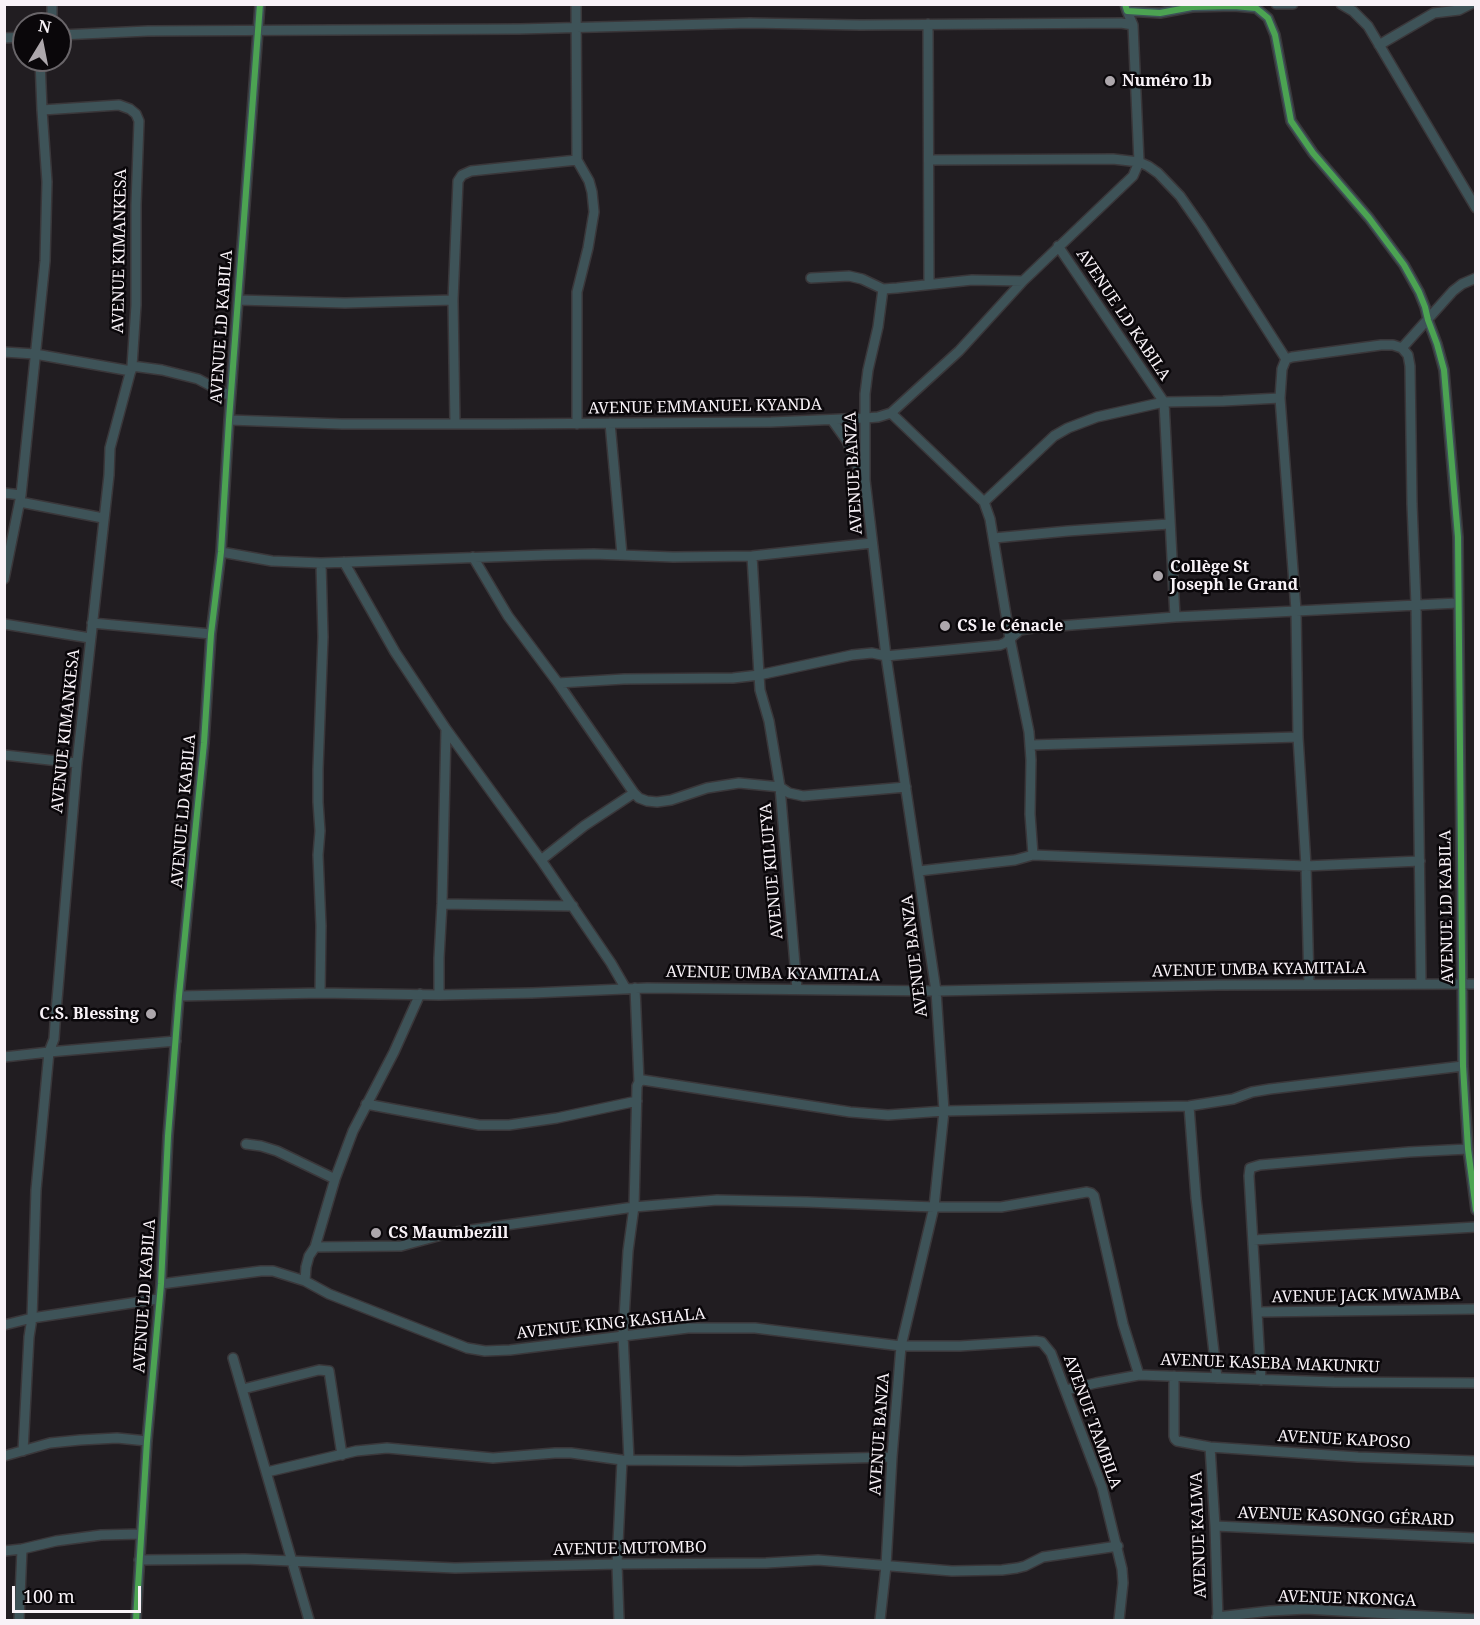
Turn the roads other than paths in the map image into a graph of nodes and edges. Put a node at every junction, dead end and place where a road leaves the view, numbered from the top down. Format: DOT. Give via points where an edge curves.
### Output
graph roads {
  1 [pos="260,4"];
  2 [pos="576,4"];
  3 [pos="1276,4"];
  4 [pos="1293,4"];
  5 [pos="1341,4"];
  6 [pos="1471,4"];
  7 [pos="1257,6"];
  8 [pos="1126,8"];
  9 [pos="928,24"];
  10 [pos="1133,25"];
  11 [pos="577,28"];
  12 [pos="258,29"];
  13 [pos="72,34"];
  14 [pos="1379,45"];
  15 [pos="40,72"];
  16 [pos="42,110"];
  17 [pos="577,160"];
  18 [pos="929,160"];
  19 [pos="1139,162"];
  20 [pos="1476,208"];
  21 [pos="1058,246"];
  22 [pos="811,278"];
  23 [pos="1476,278"];
  24 [pos="1023,281"];
  25 [pos="929,284"];
  26 [pos="883,289"];
  27 [pos="238,300"];
  28 [pos="453,300"];
  29 [pos="1428,320"];
  30 [pos="1402,348"];
  31 [pos="4,352"];
  32 [pos="35,354"];
  33 [pos="1286,359"];
  34 [pos="131,368"];
  35 [pos="230,396"];
  36 [pos="1280,398"];
  37 [pos="1164,402"];
  38 [pos="891,412"];
  39 [pos="866,418"];
  40 [pos="229,420"];
  41 [pos="832,420"];
  42 [pos="610,423"];
  43 [pos="455,424"];
  44 [pos="577,424"];
  45 [pos="866,480"];
  46 [pos="4,493"];
  47 [pos="20,498"];
  48 [pos="984,502"];
  49 [pos="103,518"];
  50 [pos="1169,524"];
  51 [pos="994,538"];
  52 [pos="872,543"];
  53 [pos="222,552"];
  54 [pos="622,555"];
  55 [pos="752,556"];
  56 [pos="473,557"];
  57 [pos="344,562"];
  58 [pos="321,563"];
  59 [pos="4,579"];
  60 [pos="1458,603"];
  61 [pos="1416,604"];
  62 [pos="1296,610"];
  63 [pos="1175,617"];
  64 [pos="92,623"];
  65 [pos="4,624"];
  66 [pos="211,634"];
  67 [pos="90,638"];
  68 [pos="1010,639"];
  69 [pos="886,656"];
  70 [pos="759,675"];
  71 [pos="558,683"];
  72 [pos="446,729"];
  73 [pos="1298,737"];
  74 [pos="1030,746"];
  75 [pos="4,755"];
  76 [pos="77,763"];
  77 [pos="780,787"];
  78 [pos="906,788"];
  79 [pos="634,793"];
  80 [pos="1033,855"];
  81 [pos="541,860"];
  82 [pos="1420,861"];
  83 [pos="1306,866"];
  84 [pos="920,871"];
  85 [pos="442,904"];
  86 [pos="573,906"];
  87 [pos="1421,983"];
  88 [pos="1309,984"];
  89 [pos="1462,984"];
  90 [pos="1476,984"];
  91 [pos="630,989"];
  92 [pos="797,989"];
  93 [pos="936,991"];
  94 [pos="320,993"];
  95 [pos="420,994"];
  96 [pos="439,995"];
  97 [pos="179,996"];
  98 [pos="176,1041"];
  99 [pos="49,1052"];
  100 [pos="4,1057"];
  101 [pos="1463,1066"];
  102 [pos="639,1082"];
  103 [pos="637,1101"];
  104 [pos="366,1104"];
  105 [pos="1189,1106"];
  106 [pos="944,1111"];
  107 [pos="246,1144"];
  108 [pos="1467,1149"];
  109 [pos="335,1179"];
  110 [pos="634,1207"];
  111 [pos="934,1207"];
  112 [pos="1476,1210"];
  113 [pos="1476,1227"];
  114 [pos="1253,1240"];
  115 [pos="315,1247"];
  116 [pos="305,1281"];
  117 [pos="160,1284"];
  118 [pos="158,1299"];
  119 [pos="1476,1310"];
  120 [pos="1257,1312"];
  121 [pos="32,1318"];
  122 [pos="4,1325"];
  123 [pos="623,1335"];
  124 [pos="1042,1342"];
  125 [pos="901,1346"];
  126 [pos="233,1358"];
  127 [pos="1139,1375"];
  128 [pos="1174,1376"];
  129 [pos="1217,1378"];
  130 [pos="1261,1380"];
  131 [pos="1476,1383"];
  132 [pos="243,1389"];
  133 [pos="1065,1390"];
  134 [pos="147,1441"];
  135 [pos="1210,1447"];
  136 [pos="23,1451"];
  137 [pos="342,1455"];
  138 [pos="4,1456"];
  139 [pos="892,1457"];
  140 [pos="626,1460"];
  141 [pos="1476,1461"];
  142 [pos="267,1472"];
  143 [pos="1215,1527"];
  144 [pos="141,1534"];
  145 [pos="1476,1538"];
  146 [pos="1118,1546"];
  147 [pos="22,1549"];
  148 [pos="4,1551"];
  149 [pos="139,1560"];
  150 [pos="292,1560"];
  151 [pos="617,1564"];
  152 [pos="885,1566"];
  153 [pos="1217,1619"];
  154 [pos="1476,1619"];
  155 [pos="18,1620"];
  156 [pos="136,1620"];
  157 [pos="309,1620"];
  158 [pos="619,1620"];
  159 [pos="880,1620"];
  160 [pos="1119,1620"];
  1 -- 12 [label="street, AVENUE LD KABILA"];
  2 -- 11 [label="street"];
  3 -- 4 [label="street"];
  5 -- 14 [label="street" via="1368,26"];
  6 -- 14 [label="street" via="1434,14"];
  7 -- 8 [label="street" via="1192,7 1160,13"];
  7 -- 29 [label="street, AVENUE LD KABILA" via="1268,18 1275,35 1291,121 1404,265"];
  8 -- 10 [label="street"];
  9 -- 10 [label="street"];
  9 -- 11 [label="street" via="750,23"];
  9 -- 18 [label="street"];
  10 -- 19 [label="street"];
  11 -- 12 [label="street"];
  11 -- 17 [label="street"];
  12 -- 13 [label="street"];
  12 -- 27 [label="street, AVENUE LD KABILA"];
  14 -- 20 [label="street"];
  15 -- 16 [label="street"];
  16 -- 32 [label="street" via="46,238"];
  16 -- 34 [label="street, AVENUE KIMANKESA" via="118,105 130,109 139,121"];
  17 -- 28 [label="street" via="462,175 457,189"];
  17 -- 44 [label="street" via="589,181 594,212 577,292"];
  18 -- 19 [label="street"];
  18 -- 25 [label="street"];
  19 -- 21 [label="street, AVENUE EMMANUEL KYANDA" via="1133,177"];
  19 -- 33 [label="street" via="1158,173 1180,196"];
  21 -- 24 [label="street, AVENUE EMMANUEL KYANDA"];
  21 -- 37 [label="street, AVENUE LD KABILA"];
  22 -- 26 [label="street" via="849,276"];
  23 -- 29 [label="street" via="1453,291"];
  24 -- 25 [label="street"];
  24 -- 38 [label="street, AVENUE EMMANUEL KYANDA" via="959,351"];
  25 -- 26 [label="street"];
  26 -- 39 [label="street, AVENUE BANZA" via="868,370"];
  27 -- 28 [label="street"];
  27 -- 35 [label="street, AVENUE LD KABILA"];
  28 -- 43 [label="street"];
  29 -- 30 [label="street"];
  29 -- 60 [label="street, AVENUE LD KABILA" via="1444,370 1458,537"];
  30 -- 33 [label="street" via="1381,345"];
  30 -- 61 [label="street, AVENUE LD KABILA" via="1410,366"];
  31 -- 32 [label="street"];
  32 -- 34 [label="street"];
  32 -- 47 [label="street"];
  33 -- 36 [label="street"];
  34 -- 35 [label="street" via="189,377"];
  34 -- 49 [label="street, AVENUE KIMANKESA" via="110,448"];
  35 -- 40 [label="street, AVENUE LD KABILA"];
  36 -- 37 [label="street"];
  36 -- 62 [label="street"];
  37 -- 48 [label="street" via="1097,417 1068,428 1054,436"];
  37 -- 50 [label="street, AVENUE LD KABILA"];
  38 -- 39 [label="street, AVENUE EMMANUEL KYANDA"];
  38 -- 48 [label="street"];
  39 -- 41 [label="street, AVENUE EMMANUEL KYANDA"];
  39 -- 45 [label="street, AVENUE BANZA"];
  40 -- 43 [label="street, AVENUE EMMANUEL KYANDA"];
  40 -- 53 [label="street, AVENUE LD KABILA"];
  41 -- 42 [label="street, AVENUE EMMANUEL KYANDA"];
  41 -- 45 [label="street"];
  42 -- 44 [label="street, AVENUE EMMANUEL KYANDA"];
  42 -- 54 [label="street"];
  43 -- 44 [label="street, AVENUE EMMANUEL KYANDA"];
  45 -- 52 [label="street, AVENUE BANZA"];
  46 -- 47 [label="street"];
  47 -- 49 [label="street"];
  47 -- 59 [label="street"];
  48 -- 51 [label="street"];
  49 -- 64 [label="street, AVENUE KIMANKESA"];
  50 -- 51 [label="street"];
  50 -- 63 [label="street, AVENUE LD KABILA"];
  51 -- 68 [label="street"];
  52 -- 55 [label="street"];
  52 -- 69 [label="street, AVENUE BANZA"];
  53 -- 58 [label="street" via="272,561"];
  53 -- 66 [label="street, AVENUE LD KABILA"];
  54 -- 55 [label="street"];
  54 -- 56 [label="street"];
  55 -- 70 [label="street, AVENUE KILUFYA"];
  56 -- 57 [label="street"];
  56 -- 71 [label="street" via="508,616"];
  57 -- 58 [label="street"];
  57 -- 72 [label="street" via="384,636"];
  58 -- 94 [label="street"];
  60 -- 61 [label="street"];
  60 -- 89 [label="street, AVENUE LD KABILA"];
  61 -- 62 [label="street"];
  61 -- 82 [label="street, AVENUE LD KABILA"];
  62 -- 63 [label="street"];
  62 -- 73 [label="street"];
  63 -- 68 [label="street" via="1033,628 1020,630"];
  64 -- 66 [label="street"];
  64 -- 67 [label="street, AVENUE KIMANKESA"];
  65 -- 67 [label="street"];
  66 -- 97 [label="street, AVENUE LD KABILA"];
  67 -- 76 [label="street, AVENUE KIMANKESA"];
  68 -- 69 [label="street" via="1000,645"];
  68 -- 74 [label="street"];
  69 -- 70 [label="street" via="852,655"];
  69 -- 78 [label="street, AVENUE BANZA"];
  70 -- 71 [label="street"];
  70 -- 77 [label="street, AVENUE KILUFYA"];
  71 -- 79 [label="street"];
  72 -- 81 [label="street"];
  72 -- 85 [label="street"];
  73 -- 74 [label="street"];
  73 -- 83 [label="street"];
  74 -- 80 [label="street"];
  75 -- 76 [label="street"];
  76 -- 99 [label="street, AVENUE KIMANKESA" via="54,1039"];
  77 -- 78 [label="street" via="803,796"];
  77 -- 79 [label="street" via="740,783 657,802"];
  77 -- 92 [label="street, AVENUE KILUFYA"];
  78 -- 84 [label="street, AVENUE BANZA"];
  79 -- 81 [label="street"];
  80 -- 83 [label="street"];
  80 -- 84 [label="street"];
  81 -- 86 [label="street"];
  82 -- 83 [label="street"];
  82 -- 87 [label="street, AVENUE LD KABILA"];
  83 -- 88 [label="street"];
  84 -- 93 [label="street, AVENUE BANZA"];
  85 -- 86 [label="street"];
  85 -- 96 [label="street"];
  86 -- 91 [label="street"];
  87 -- 88 [label="street, AVENUE UMBA KYAMITALA"];
  87 -- 89 [label="street, AVENUE UMBA KYAMITALA"];
  88 -- 93 [label="street, AVENUE UMBA KYAMITALA"];
  89 -- 90 [label="street, AVENUE UMBA KYAMITALA"];
  89 -- 101 [label="street, AVENUE LD KABILA"];
  91 -- 92 [label="street, AVENUE UMBA KYAMITALA"];
  91 -- 96 [label="street, AVENUE UMBA KYAMITALA"];
  91 -- 102 [label="street"];
  92 -- 93 [label="street, AVENUE UMBA KYAMITALA"];
  93 -- 106 [label="street, AVENUE BANZA"];
  94 -- 95 [label="street, AVENUE UMBA KYAMITALA"];
  94 -- 97 [label="street, AVENUE UMBA KYAMITALA"];
  95 -- 96 [label="street, AVENUE UMBA KYAMITALA"];
  95 -- 104 [label="street"];
  97 -- 98 [label="street, AVENUE LD KABILA"];
  98 -- 99 [label="street"];
  98 -- 117 [label="street, AVENUE LD KABILA"];
  99 -- 100 [label="street"];
  99 -- 121 [label="street, AVENUE KIMANKESA" via="36,1190"];
  101 -- 105 [label="street" via="1270,1089 1233,1100"];
  101 -- 108 [label="street, AVENUE LD KABILA"];
  102 -- 103 [label="street"];
  102 -- 106 [label="street" via="878,1115"];
  103 -- 104 [label="street" via="509,1125 479,1125"];
  103 -- 110 [label="street"];
  104 -- 109 [label="street"];
  105 -- 106 [label="street"];
  105 -- 129 [label="street"];
  106 -- 111 [label="street, AVENUE BANZA"];
  107 -- 109 [label="street" via="277,1151"];
  108 -- 112 [label="street, AVENUE LD KABILA"];
  108 -- 114 [label="street" via="1254,1166 1249,1172"];
  109 -- 115 [label="street"];
  110 -- 111 [label="street" via="717,1200"];
  110 -- 115 [label="street" via="449,1233 401,1246"];
  110 -- 123 [label="street"];
  111 -- 125 [label="street, AVENUE BANZA"];
  111 -- 127 [label="street" via="1001,1207 1091,1193"];
  113 -- 114 [label="street"];
  114 -- 120 [label="street"];
  115 -- 116 [label="street" via="307,1262"];
  116 -- 117 [label="street, AVENUE KING KASHALA" via="261,1271"];
  116 -- 123 [label="street, AVENUE KING KASHALA" via="467,1348 510,1350"];
  117 -- 118 [label="street, AVENUE LD KABILA"];
  118 -- 121 [label="street"];
  118 -- 134 [label="street, AVENUE LD KABILA"];
  119 -- 120 [label="street, AVENUE JACK MWAMBA"];
  120 -- 130 [label="street"];
  121 -- 122 [label="street"];
  121 -- 136 [label="street, AVENUE KIMANKESA"];
  123 -- 125 [label="street, AVENUE KING KASHALA" via="688,1328 754,1328"];
  123 -- 140 [label="street"];
  124 -- 125 [label="street, AVENUE KING KASHALA"];
  124 -- 133 [label="street, AVENUE TAMBILA" via="1051,1353"];
  125 -- 139 [label="street, AVENUE BANZA"];
  126 -- 132 [label="street"];
  127 -- 128 [label="street, AVENUE KASEBA MAKUNKU"];
  127 -- 133 [label="street, AVENUE KASEBA MAKUNKU"];
  128 -- 129 [label="street, AVENUE KASEBA MAKUNKU"];
  128 -- 135 [label="street, AVENUE KAPOSO" via="1174,1439"];
  129 -- 130 [label="street, AVENUE KASEBA MAKUNKU"];
  130 -- 131 [label="street, AVENUE KASEBA MAKUNKU"];
  132 -- 137 [label="street" via="319,1370 329,1371"];
  132 -- 142 [label="street"];
  133 -- 146 [label="street, AVENUE TAMBILA" via="1102,1486"];
  134 -- 136 [label="street" via="80,1440"];
  134 -- 144 [label="street, AVENUE LD KABILA"];
  135 -- 141 [label="street, AVENUE KAPOSO"];
  135 -- 143 [label="street, AVENUE KALWA"];
  136 -- 138 [label="street"];
  137 -- 140 [label="street" via="387,1448 493,1458 571,1453"];
  137 -- 142 [label="street"];
  139 -- 140 [label="street"];
  139 -- 152 [label="street, AVENUE BANZA"];
  140 -- 151 [label="street"];
  142 -- 150 [label="street"];
  143 -- 145 [label="street, AVENUE KASONGO GÉRARD"];
  143 -- 153 [label="street, AVENUE KALWA"];
  144 -- 147 [label="street" via="101,1535"];
  144 -- 149 [label="street, AVENUE LD KABILA"];
  146 -- 152 [label="street, AVENUE MUTOMBO" via="1043,1557 1025,1566 1002,1570"];
  146 -- 160 [label="street, AVENUE TAMBILA" via="1123,1583"];
  147 -- 148 [label="street"];
  147 -- 155 [label="street"];
  149 -- 150 [label="street, AVENUE MUTOMBO"];
  149 -- 156 [label="street, AVENUE LD KABILA"];
  150 -- 151 [label="street, AVENUE MUTOMBO" via="456,1568"];
  150 -- 157 [label="street"];
  151 -- 152 [label="street, AVENUE MUTOMBO" via="818,1560"];
  151 -- 158 [label="street"];
  152 -- 159 [label="street, AVENUE BANZA"];
  153 -- 154 [label="street, AVENUE NKONGA" via="1306,1609"];
}
